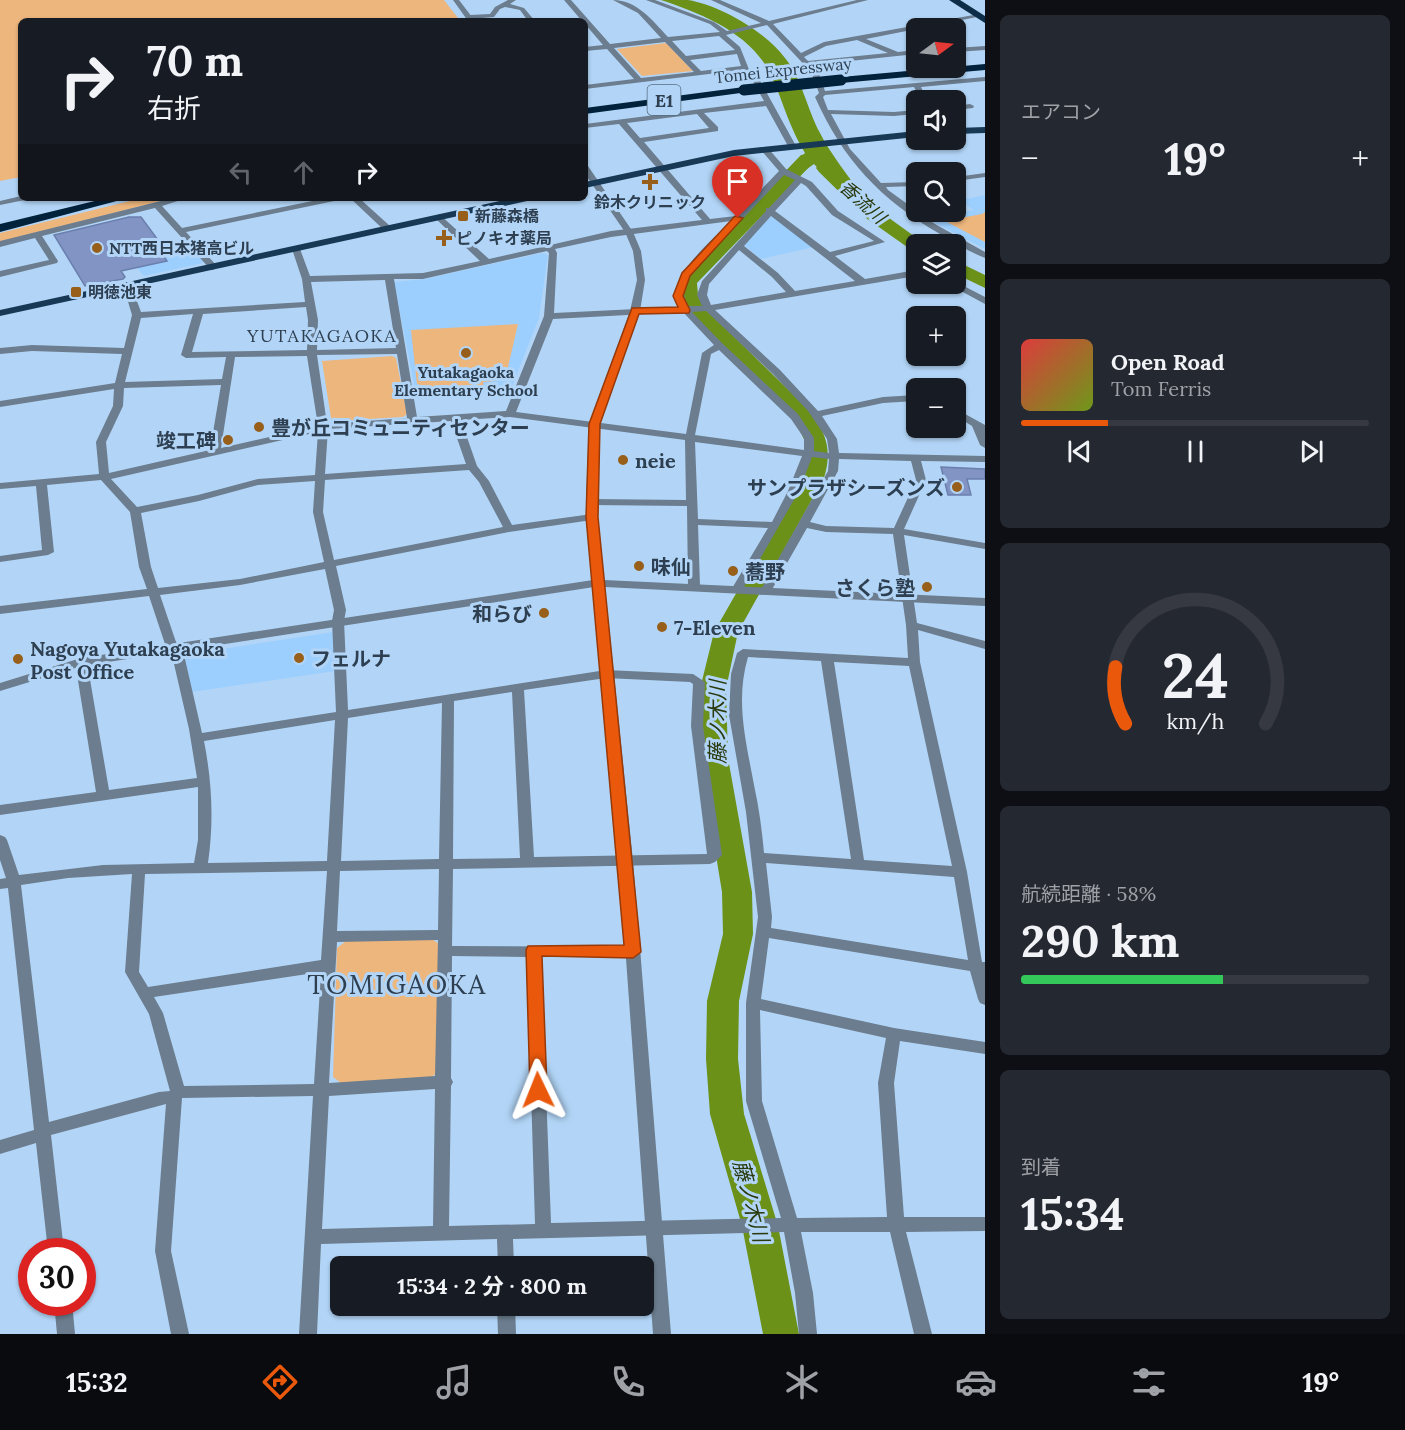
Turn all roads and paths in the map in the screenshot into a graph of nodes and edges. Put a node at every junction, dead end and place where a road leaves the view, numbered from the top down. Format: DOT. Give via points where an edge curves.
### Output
graph roads {
  1 [pos="456,0"];
  2 [pos="567,0"];
  3 [pos="616,0"];
  4 [pos="649,0"];
  5 [pos="714,0"];
  6 [pos="865,0"];
  7 [pos="954,0"];
  8 [pos="966,0"];
  9 [pos="510,2"];
  10 [pos="983,16"];
  11 [pos="470,18"];
  12 [pos="478,18"];
  13 [pos="530,18"];
  14 [pos="583,18"];
  15 [pos="588,23"];
  16 [pos="766,23"];
  17 [pos="726,33"];
  18 [pos="857,38"];
  19 [pos="668,40"];
  20 [pos="609,46"];
  21 [pos="985,48"];
  22 [pos="588,49"];
  23 [pos="966,49"];
  24 [pos="740,52"];
  25 [pos="906,53"];
  26 [pos="898,54"];
  27 [pos="801,56"];
  28 [pos="685,58"];
  29 [pos="985,60"];
  30 [pos="966,62"];
  31 [pos="808,63"];
  32 [pos="906,67"];
  33 [pos="985,67"];
  34 [pos="746,68"];
  35 [pos="699,73"];
  36 [pos="838,76"];
  37 [pos="985,79"];
  38 [pos="639,80"];
  39 [pos="917,85"];
  40 [pos="588,87"];
  41 [pos="742,87"];
  42 [pos="919,90"];
  43 [pos="823,93"];
  44 [pos="768,103"];
  45 [pos="588,104"];
  46 [pos="970,106"];
  47 [pos="966,107"];
  48 [pos="588,111"];
  49 [pos="698,111"];
  50 [pos="825,112"];
  51 [pos="906,113"];
  52 [pos="621,121"];
  53 [pos="588,126"];
  54 [pos="985,130"];
  55 [pos="966,131"];
  56 [pos="906,135"];
  57 [pos="638,141"];
  58 [pos="840,141"];
  59 [pos="794,146"];
  60 [pos="764,149"];
  61 [pos="661,167"];
  62 [pos="791,175"];
  63 [pos="985,175"];
  64 [pos="966,178"];
  65 [pos="590,183"];
  66 [pos="906,184"];
  67 [pos="879,185"];
  68 [pos="18,199"];
  69 [pos="73,201"];
  70 [pos="110,201"];
  71 [pos="170,201"];
  72 [pos="286,201"];
  73 [pos="323,201"];
  74 [pos="357,201"];
  75 [pos="511,201"];
  76 [pos="0,203"];
  77 [pos="156,204"];
  78 [pos="292,207"];
  79 [pos="769,210"];
  80 [pos="439,217"];
  81 [pos="0,218"];
  82 [pos="738,218"];
  83 [pos="707,221"];
  84 [pos="0,228"];
  85 [pos="387,228"];
  86 [pos="181,231"];
  87 [pos="629,232"];
  88 [pos="37,235"];
  89 [pos="0,244"];
  90 [pos="738,245"];
  91 [pos="549,248"];
  92 [pos="296,249"];
  93 [pos="829,255"];
  94 [pos="985,255"];
  95 [pos="486,261"];
  96 [pos="213,267"];
  97 [pos="0,274"];
  98 [pos="906,275"];
  99 [pos="389,277"];
  100 [pos="306,279"];
  101 [pos="863,282"];
  102 [pos="127,285"];
  103 [pos="966,291"];
  104 [pos="793,294"];
  105 [pos="985,301"];
  106 [pos="310,304"];
  107 [pos="706,308"];
  108 [pos="687,310"];
  109 [pos="199,311"];
  110 [pos="635,311"];
  111 [pos="0,314"];
  112 [pos="137,315"];
  113 [pos="549,316"];
  114 [pos="720,346"];
  115 [pos="0,351"];
  116 [pos="127,351"];
  117 [pos="402,351"];
  118 [pos="231,355"];
  119 [pos="312,355"];
  120 [pos="226,382"];
  121 [pos="119,386"];
  122 [pos="906,399"];
  123 [pos="0,405"];
  124 [pos="510,414"];
  125 [pos="817,414"];
  126 [pos="455,418"];
  127 [pos="966,418"];
  128 [pos="413,421"];
  129 [pos="594,424"];
  130 [pos="323,427"];
  131 [pos="981,427"];
  132 [pos="690,437"];
  133 [pos="985,445"];
  134 [pos="215,452"];
  135 [pos="811,453"];
  136 [pos="831,456"];
  137 [pos="915,457"];
  138 [pos="985,459"];
  139 [pos="472,467"];
  140 [pos="104,477"];
  141 [pos="320,478"];
  142 [pos="41,482"];
  143 [pos="0,486"];
  144 [pos="591,502"];
  145 [pos="692,503"];
  146 [pos="135,511"];
  147 [pos="592,517"];
  148 [pos="692,522"];
  149 [pos="804,524"];
  150 [pos="773,525"];
  151 [pos="509,529"];
  152 [pos="898,531"];
  153 [pos="985,546"];
  154 [pos="0,559"];
  155 [pos="331,564"];
  156 [pos="599,583"];
  157 [pos="694,586"];
  158 [pos="737,590"];
  159 [pos="765,591"];
  160 [pos="155,592"];
  161 [pos="908,598"];
  162 [pos="985,602"];
  163 [pos="0,610"];
  164 [pos="338,621"];
  165 [pos="912,625"];
  166 [pos="985,645"];
  167 [pos="174,647"];
  168 [pos="827,658"];
  169 [pos="81,662"];
  170 [pos="914,662"];
  171 [pos="606,674"];
  172 [pos="0,687"];
  173 [pos="518,688"];
  174 [pos="448,698"];
  175 [pos="342,714"];
  176 [pos="197,738"];
  177 [pos="205,781"];
  178 [pos="103,795"];
  179 [pos="0,810"];
  180 [pos="0,840"];
  181 [pos="759,858"];
  182 [pos="626,861"];
  183 [pos="527,862"];
  184 [pos="446,863"];
  185 [pos="858,864"];
  186 [pos="333,866"];
  187 [pos="139,868"];
  188 [pos="200,868"];
  189 [pos="960,872"];
  190 [pos="7,882"];
  191 [pos="764,932"];
  192 [pos="445,934"];
  193 [pos="329,937"];
  194 [pos="534,950"];
  195 [pos="446,951"];
  196 [pos="633,952"];
  197 [pos="327,965"];
  198 [pos="980,968"];
  199 [pos="143,993"];
  200 [pos="985,999"];
  201 [pos="753,1004"];
  202 [pos="894,1034"];
  203 [pos="985,1048"];
  204 [pos="445,1082"];
  205 [pos="321,1090"];
  206 [pos="176,1095"];
  207 [pos="42,1133"];
  208 [pos="0,1147"];
  209 [pos="896,1224"];
  210 [pos="985,1224"];
  211 [pos="790,1225"];
  212 [pos="654,1228"];
  213 [pos="543,1229"];
  214 [pos="505,1233"];
  215 [pos="441,1234"];
  216 [pos="314,1237"];
  217 [pos="54,1238"];
  218 [pos="506,1256"];
  219 [pos="64,1316"];
  220 [pos="507,1316"];
  221 [pos="66,1334"];
  222 [pos="180,1334"];
  223 [pos="308,1334"];
  224 [pos="507,1334"];
  225 [pos="662,1334"];
  226 [pos="808,1334"];
  227 [pos="923,1334"];
  1 -- 11 [label="street"];
  2 -- 14 [label="street"];
  3 -- 19 [label="street" via="640,12"];
  4 -- 17 [label="street" via="712,23"];
  5 -- 16 [label="street"];
  6 -- 16 [label="street"];
  7 -- 10 [label="highway"];
  8 -- 10 [label="highway"];
  9 -- 12 [label="street" via="492,16"];
  9 -- 13 [label="street"];
  10 -- 18 [label="street"];
  15 -- 20 [label="street"];
  16 -- 17 [label="street"];
  16 -- 27 [label="street"];
  17 -- 19 [label="street"];
  17 -- 24 [label="street"];
  18 -- 26 [label="street"];
  18 -- 27 [label="street" via="824,44"];
  19 -- 20 [label="street"];
  19 -- 28 [label="street"];
  20 -- 22 [label="street"];
  20 -- 38 [label="street"];
  21 -- 23 [label="street"];
  24 -- 28 [label="street"];
  24 -- 34 [label="street"];
  25 -- 26 [label="street"];
  26 -- 31 [label="street"];
  27 -- 31 [label="street"];
  28 -- 35 [label="street"];
  29 -- 30 [label="highway"];
  31 -- 43 [label="street"];
  32 -- 36 [label="highway, Tomei Expressway / E1"];
  33 -- 36 [label="highway, Tomei Expressway / E1"];
  34 -- 35 [label="street"];
  34 -- 44 [label="street"];
  35 -- 38 [label="street"];
  36 -- 41 [label="highway, Tomei Expressway / E1, bridge"];
  37 -- 39 [label="street"];
  38 -- 40 [label="street"];
  39 -- 42 [label="street"];
  39 -- 43 [label="street"];
  41 -- 45 [label="highway, Tomei Expressway / E1"];
  41 -- 48 [label="highway, Tomei Expressway / E1"];
  43 -- 50 [label="street" via="819,97"];
  44 -- 49 [label="street"];
  44 -- 59 [label="street"];
  46 -- 47 [label="street"];
  49 -- 52 [label="street"];
  49 -- 57 [label="street" via="715,129"];
  50 -- 51 [label="street"];
  50 -- 58 [label="street"];
  52 -- 53 [label="street"];
  52 -- 57 [label="street"];
  54 -- 55 [label="main road"];
  56 -- 58 [label="main road"];
  57 -- 61 [label="street"];
  58 -- 59 [label="main road"];
  58 -- 67 [label="street" via="856,165"];
  59 -- 60 [label="main road"];
  60 -- 61 [label="main road"];
  60 -- 62 [label="street"];
  61 -- 65 [label="main road"];
  61 -- 83 [label="street"];
  62 -- 79 [label="street"];
  62 -- 82 [label="street"];
  62 -- 93 [label="street" via="809,184 835,213 881,242"];
  63 -- 64 [label="street"];
  65 -- 87 [label="street"];
  66 -- 67 [label="street"];
  67 -- 94 [label="street" via="932,227"];
  68 -- 76 [label="street"];
  69 -- 81 [label="highway"];
  70 -- 84 [label="highway"];
  71 -- 77 [label="street"];
  72 -- 78 [label="street"];
  73 -- 78 [label="street"];
  74 -- 85 [label="street"];
  75 -- 80 [label="main road"];
  77 -- 86 [label="street"];
  77 -- 88 [label="street"];
  78 -- 86 [label="street"];
  79 -- 90 [label="street"];
  79 -- 93 [label="street"];
  80 -- 85 [label="main road"];
  80 -- 95 [label="street"];
  82 -- 83 [label="street"];
  82 -- 108 [label="street" via="686,275 678,296"];
  83 -- 87 [label="street"];
  85 -- 92 [label="main road"];
  86 -- 96 [label="street"];
  87 -- 91 [label="street"];
  87 -- 110 [label="street" via="637,251 641,280"];
  88 -- 89 [label="street"];
  88 -- 97 [label="street" via="54,261"];
  90 -- 104 [label="street"];
  90 -- 107 [label="street" via="705,283 702,295"];
  91 -- 95 [label="street"];
  91 -- 113 [label="street" via="553,253"];
  92 -- 96 [label="main road"];
  92 -- 100 [label="street"];
  93 -- 101 [label="street"];
  95 -- 99 [label="street" via="423,276"];
  96 -- 102 [label="main road"];
  98 -- 101 [label="street"];
  99 -- 100 [label="street"];
  99 -- 117 [label="street"];
  100 -- 106 [label="street"];
  101 -- 104 [label="street"];
  102 -- 111 [label="main road"];
  102 -- 112 [label="street"];
  103 -- 105 [label="street"];
  104 -- 107 [label="street"];
  106 -- 109 [label="street"];
  106 -- 119 [label="street"];
  107 -- 108 [label="street"];
  107 -- 125 [label="street"];
  108 -- 110 [label="street"];
  108 -- 114 [label="street"];
  109 -- 112 [label="street"];
  109 -- 118 [label="street" via="186,356"];
  110 -- 113 [label="street"];
  110 -- 129 [label="street"];
  112 -- 116 [label="street"];
  113 -- 124 [label="street"];
  114 -- 132 [label="street" via="707,353"];
  114 -- 135 [label="street" via="802,426"];
  115 -- 116 [label="street"];
  116 -- 121 [label="street"];
  117 -- 119 [label="street"];
  117 -- 128 [label="street"];
  118 -- 119 [label="street"];
  118 -- 120 [label="street"];
  119 -- 130 [label="street"];
  120 -- 121 [label="street"];
  120 -- 134 [label="street"];
  121 -- 123 [label="street"];
  121 -- 140 [label="street" via="118,406 101,442"];
  122 -- 125 [label="street"];
  124 -- 126 [label="street"];
  124 -- 129 [label="street"];
  125 -- 136 [label="street" via="832,439"];
  126 -- 128 [label="street"];
  126 -- 139 [label="street"];
  127 -- 131 [label="street"];
  128 -- 130 [label="street"];
  129 -- 132 [label="street"];
  129 -- 144 [label="street"];
  130 -- 134 [label="street"];
  130 -- 141 [label="street"];
  131 -- 133 [label="street"];
  132 -- 135 [label="street"];
  132 -- 145 [label="street"];
  134 -- 140 [label="street"];
  135 -- 136 [label="street"];
  135 -- 150 [label="street" via="799,483"];
  136 -- 137 [label="street"];
  136 -- 149 [label="street" via="832,471"];
  137 -- 138 [label="street"];
  137 -- 152 [label="street" via="921,480"];
  139 -- 141 [label="street"];
  139 -- 151 [label="street" via="484,481"];
  140 -- 142 [label="street"];
  140 -- 146 [label="street"];
  141 -- 146 [label="street" via="258,482"];
  141 -- 155 [label="street" via="318,512"];
  142 -- 143 [label="street"];
  142 -- 154 [label="street" via="48,552"];
  144 -- 145 [label="street"];
  144 -- 147 [label="street"];
  145 -- 148 [label="street"];
  146 -- 160 [label="street" via="145,567"];
  147 -- 151 [label="street"];
  147 -- 156 [label="street"];
  148 -- 150 [label="street"];
  148 -- 157 [label="street"];
  149 -- 152 [label="street" via="826,529"];
  149 -- 159 [label="street"];
  150 -- 158 [label="street"];
  151 -- 155 [label="street"];
  152 -- 153 [label="street"];
  152 -- 161 [label="street"];
  155 -- 160 [label="street" via="240,582"];
  155 -- 164 [label="street" via="340,610"];
  156 -- 157 [label="street"];
  156 -- 164 [label="street"];
  156 -- 171 [label="street"];
  157 -- 158 [label="street"];
  158 -- 159 [label="street"];
  159 -- 161 [label="street"];
  160 -- 163 [label="street"];
  160 -- 167 [label="street"];
  161 -- 162 [label="street"];
  161 -- 165 [label="street"];
  164 -- 167 [label="street"];
  164 -- 175 [label="street"];
  165 -- 166 [label="street"];
  165 -- 170 [label="street"];
  167 -- 169 [label="street"];
  167 -- 176 [label="street"];
  168 -- 170 [label="street"];
  168 -- 181 [label="street" via="743,653 736,674 735,715"];
  168 -- 185 [label="street"];
  169 -- 172 [label="street"];
  169 -- 178 [label="street"];
  170 -- 189 [label="street"];
  171 -- 173 [label="street"];
  171 -- 182 [label="street"];
  171 -- 182 [label="street" via="693,678 699,682 697,726 714,855 710,859"];
  173 -- 174 [label="street"];
  173 -- 183 [label="street"];
  174 -- 175 [label="street"];
  174 -- 184 [label="street"];
  175 -- 176 [label="street"];
  175 -- 186 [label="street"];
  176 -- 177 [label="street"];
  177 -- 178 [label="street"];
  177 -- 188 [label="street" via="205,843"];
  178 -- 179 [label="street"];
  180 -- 190 [label="street"];
  181 -- 185 [label="street"];
  181 -- 191 [label="street"];
  182 -- 183 [label="street"];
  182 -- 196 [label="street"];
  183 -- 184 [label="street"];
  184 -- 186 [label="street"];
  184 -- 192 [label="street"];
  185 -- 189 [label="street"];
  186 -- 188 [label="street"];
  186 -- 193 [label="street"];
  187 -- 188 [label="street"];
  187 -- 190 [label="street"];
  187 -- 199 [label="street" via="132,972"];
  189 -- 198 [label="street"];
  190 -- 207 [label="street"];
  191 -- 198 [label="street"];
  191 -- 201 [label="street"];
  192 -- 193 [label="street"];
  192 -- 195 [label="street"];
  193 -- 197 [label="street"];
  194 -- 195 [label="street"];
  194 -- 196 [label="street"];
  194 -- 213 [label="street"];
  195 -- 204 [label="street"];
  196 -- 212 [label="street"];
  197 -- 199 [label="street"];
  197 -- 205 [label="street"];
  198 -- 200 [label="street"];
  199 -- 206 [label="street" via="156,1013"];
  201 -- 202 [label="street"];
  201 -- 211 [label="street" via="754,1101"];
  202 -- 203 [label="street"];
  202 -- 209 [label="street" via="886,1083"];
  204 -- 205 [label="street"];
  204 -- 215 [label="street"];
  205 -- 206 [label="street"];
  205 -- 216 [label="street"];
  206 -- 207 [label="street"];
  206 -- 222 [label="street" via="163,1251"];
  207 -- 208 [label="street"];
  207 -- 217 [label="street"];
  209 -- 210 [label="street"];
  209 -- 211 [label="street"];
  209 -- 227 [label="street"];
  211 -- 212 [label="street"];
  211 -- 226 [label="street"];
  212 -- 213 [label="street"];
  212 -- 225 [label="street"];
  213 -- 214 [label="street"];
  214 -- 215 [label="street"];
  214 -- 218 [label="street"];
  215 -- 216 [label="street"];
  216 -- 223 [label="street"];
  219 -- 221 [label="street"];
  220 -- 224 [label="street"];
}
